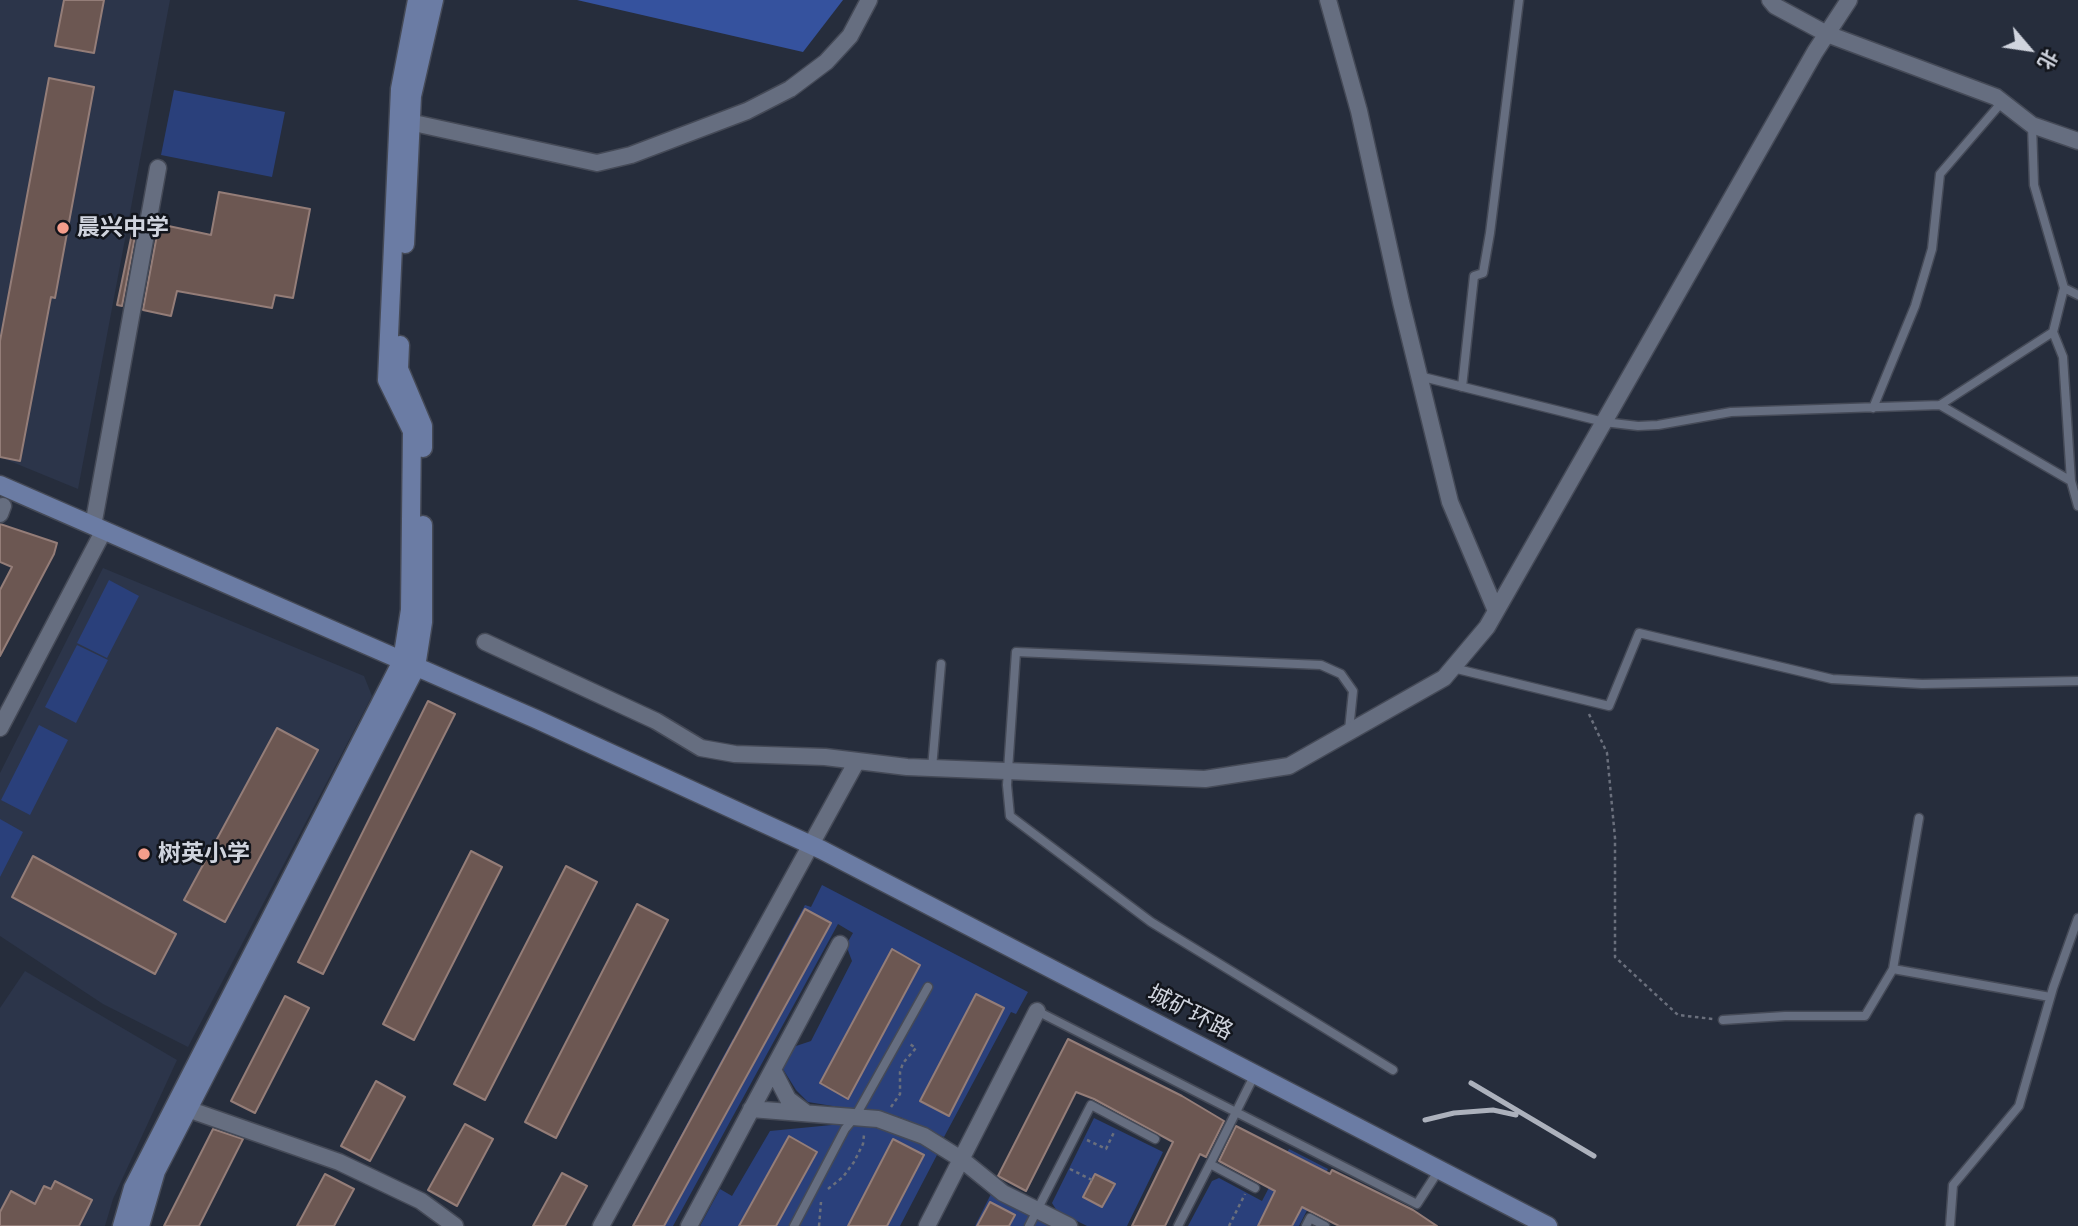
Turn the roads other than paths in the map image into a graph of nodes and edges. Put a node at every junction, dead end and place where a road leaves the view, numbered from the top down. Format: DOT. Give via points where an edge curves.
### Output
graph roads {
  1 [pos="416,0"];
  2 [pos="434,0"];
  3 [pos="869,0"];
  4 [pos="1328,0"];
  5 [pos="1519,0"];
  6 [pos="1770,0"];
  7 [pos="1849,0"];
  8 [pos="1827,34"];
  9 [pos="2002,102"];
  10 [pos="405,121"];
  11 [pos="2032,125"];
  12 [pos="2078,141"];
  13 [pos="158,168"];
  14 [pos="2064,288"];
  15 [pos="2078,295"];
  16 [pos="2053,332"];
  17 [pos="1419,376"];
  18 [pos="1462,387"];
  19 [pos="1940,405"];
  20 [pos="1873,408"];
  21 [pos="1604,422"];
  22 [pos="2071,481"];
  23 [pos="0,485"];
  24 [pos="2078,506"];
  25 [pos="99,528"];
  26 [pos="1496,611"];
  27 [pos="485,642"];
  28 [pos="409,664"];
  29 [pos="941,664"];
  30 [pos="1453,668"];
  31 [pos="2078,681"];
  32 [pos="2,719"];
  33 [pos="1349,732"];
  34 [pos="857,761"];
  35 [pos="932,768"];
  36 [pos="1008,771"];
  37 [pos="1919,818"];
  38 [pos="809,846"];
  39 [pos="2078,918"];
  40 [pos="840,944"];
  41 [pos="1893,969"];
  42 [pos="928,987"];
  43 [pos="2050,997"];
  44 [pos="1037,1011"];
  45 [pos="1723,1020"];
  46 [pos="773,1070"];
  47 [pos="1393,1070"];
  48 [pos="1255,1074"];
  49 [pos="182,1107"];
  50 [pos="751,1110"];
  51 [pos="805,1112"];
  52 [pos="1236,1112"];
  53 [pos="866,1118"];
  54 [pos="1155,1139"];
  55 [pos="961,1159"];
  56 [pos="1210,1164"];
  57 [pos="1440,1170"];
  58 [pos="1253,1187"];
  59 [pos="1038,1210"];
  60 [pos="1519,1220"];
  61 [pos="129,1225"];
  62 [pos="455,1226"];
  63 [pos="601,1226"];
  64 [pos="689,1226"];
  65 [pos="794,1226"];
  66 [pos="927,1226"];
  67 [pos="1029,1226"];
  68 [pos="1069,1226"];
  69 [pos="1178,1226"];
  70 [pos="1306,1226"];
  71 [pos="1325,1226"];
  72 [pos="1548,1226"];
  73 [pos="1950,1226"];
  1 -- 10 [label="street" via="400,89"];
  2 -- 10 [label="street"];
  3 -- 10 [label="street" via="850,36 826,62 790,89 747,111 631,155 597,163"];
  4 -- 17 [label="street" via="1359,111"];
  5 -- 18 [label="lane" via="1490,233 1483,273 1474,276"];
  6 -- 8 [label="street"];
  7 -- 8 [label="street"];
  8 -- 9 [label="street"];
  8 -- 21 [label="street"];
  9 -- 11 [label="street"];
  9 -- 20 [label="lane" via="1940,174 1932,249 1915,306"];
  10 -- 28 [label="street" via="387,380 412,431"];
  11 -- 12 [label="street"];
  11 -- 14 [label="lane" via="2034,185"];
  13 -- 25 [label="street"];
  14 -- 15 [label="lane"];
  14 -- 16 [label="lane"];
  16 -- 19 [label="lane"];
  16 -- 22 [label="lane" via="2063,357"];
  17 -- 18 [label="lane"];
  17 -- 26 [label="street" via="1450,502"];
  18 -- 21 [label="lane"];
  19 -- 20 [label="lane"];
  19 -- 22 [label="lane"];
  20 -- 21 [label="lane" via="1731,412 1658,425"];
  21 -- 26 [label="street"];
  22 -- 24 [label="lane"];
  23 -- 25 [label="street, 城矿环路"];
  25 -- 28 [label="street, 城矿环路"];
  25 -- 32 [label="street"];
  26 -- 30 [label="street"];
  27 -- 34 [label="street" via="656,721 701,748"];
  28 -- 38 [label="street, 城矿环路"];
  28 -- 49 [label="street"];
  29 -- 35 [label="lane"];
  30 -- 31 [label="lane" via="1609,706 1639,633 1832,679 1922,684"];
  30 -- 33 [label="street" via="1444,678"];
  33 -- 36 [label="street" via="1289,766 1205,779"];
  33 -- 36 [label="lane" via="1353,691 1341,674 1321,665 1016,652"];
  34 -- 35 [label="street"];
  34 -- 38 [label="street"];
  35 -- 36 [label="street"];
  36 -- 47 [label="lane" via="1010,816 1151,922"];
  37 -- 41 [label="lane"];
  38 -- 48 [label="street, 城矿环路"];
  38 -- 63 [label="street"];
  39 -- 43 [label="lane"];
  40 -- 46 [label="street"];
  41 -- 43 [label="lane"];
  41 -- 45 [label="lane" via="1866,1016"];
  42 -- 53 [label="lane" via="899,1038"];
  43 -- 73 [label="lane" via="2019,1106 1953,1185"];
  44 -- 52 [label="lane"];
  44 -- 55 [label="street"];
  46 -- 50 [label="street"];
  46 -- 51 [label="street" via="788,1099"];
  48 -- 52 [label="lane"];
  48 -- 57 [label="street, 城矿环路"];
  49 -- 61 [label="street" via="133,1188"];
  49 -- 62 [label="street" via="339,1162 421,1201"];
  50 -- 51 [label="street"];
  50 -- 64 [label="street"];
  51 -- 53 [label="street"];
  52 -- 56 [label="lane"];
  52 -- 57 [label="lane" via="1418,1204"];
  53 -- 55 [label="street" via="924,1136"];
  53 -- 65 [label="lane" via="845,1129"];
  54 -- 59 [label="lane" via="1091,1105"];
  55 -- 59 [label="street" via="1003,1193"];
  55 -- 66 [label="street"];
  56 -- 58 [label="lane"];
  56 -- 69 [label="lane"];
  57 -- 60 [label="street, 城矿环路"];
  59 -- 67 [label="lane"];
  59 -- 68 [label="street"];
  60 -- 72 [label="street, 城矿环路"];
  70 -- 71 [label="lane" via="1310,1218"];
}
